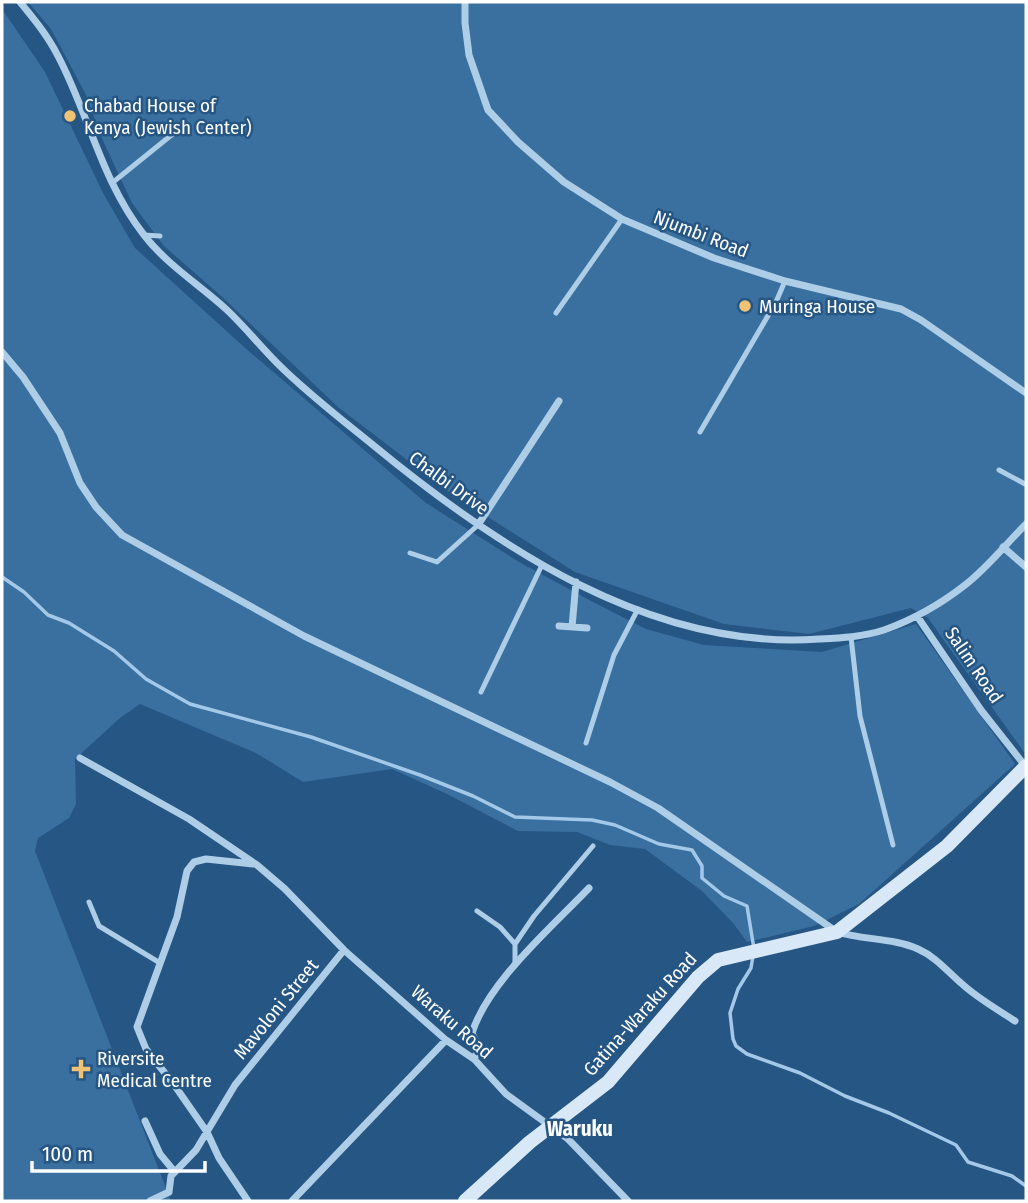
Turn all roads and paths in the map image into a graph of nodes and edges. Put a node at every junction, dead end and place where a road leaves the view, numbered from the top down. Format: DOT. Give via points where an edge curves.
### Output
graph roads {
  1 [pos="20,2"];
  2 [pos="466,2"];
  3 [pos="174,133"];
  4 [pos="112,183"];
  5 [pos="622,219"];
  6 [pos="144,235"];
  7 [pos="160,236"];
  8 [pos="785,281"];
  9 [pos="556,313"];
  10 [pos="2,352"];
  11 [pos="1026,393"];
  12 [pos="559,401"];
  13 [pos="700,432"];
  14 [pos="999,470"];
  15 [pos="1026,484"];
  16 [pos="1026,524"];
  17 [pos="478,525"];
  18 [pos="1003,547"];
  19 [pos="410,553"];
  20 [pos="542,565"];
  21 [pos="1026,568"];
  22 [pos="576,582"];
  23 [pos="638,609"];
  24 [pos="917,616"];
  25 [pos="559,626"];
  26 [pos="572,627"];
  27 [pos="587,628"];
  28 [pos="851,637"];
  29 [pos="481,692"];
  30 [pos="586,743"];
  31 [pos="80,758"];
  32 [pos="1026,766"];
  33 [pos="893,845"];
  34 [pos="593,846"];
  35 [pos="257,865"];
  36 [pos="589,888"];
  37 [pos="89,902"];
  38 [pos="477,912"];
  39 [pos="837,932"];
  40 [pos="515,944"];
  41 [pos="344,950"];
  42 [pos="160,963"];
  43 [pos="515,967"];
  44 [pos="1015,1021"];
  45 [pos="446,1040"];
  46 [pos="474,1059"];
  47 [pos="145,1121"];
  48 [pos="551,1128"];
  49 [pos="207,1132"];
  50 [pos="174,1171"];
  51 [pos="169,1192"];
  52 [pos="245,1200"];
  53 [pos="150,1201"];
  54 [pos="175,1201"];
  55 [pos="292,1201"];
  56 [pos="465,1201"];
  57 [pos="628,1201"];
  1 -- 4 [label="street, Chalbi Drive" via="60,58"];
  2 -- 5 [label="street, Njumbi Road" via="469,55 488,110 564,182"];
  3 -- 4 [label="lane"];
  4 -- 6 [label="street, Chalbi Drive"];
  5 -- 8 [label="street, Njumbi Road" via="714,258"];
  5 -- 9 [label="lane"];
  6 -- 7 [label="lane"];
  6 -- 17 [label="street, Chalbi Drive" via="321,403"];
  8 -- 11 [label="street, Njumbi Road" via="901,309"];
  8 -- 13 [label="lane"];
  10 -- 39 [label="street" via="60,433 80,483 122,535 304,636 658,808"];
  12 -- 17 [label="street"];
  14 -- 15 [label="lane"];
  16 -- 18 [label="street, Chalbi Drive"];
  17 -- 19 [label="lane" via="437,562"];
  17 -- 20 [label="street, Chalbi Drive"];
  18 -- 21 [label="street"];
  18 -- 24 [label="street, Chalbi Drive" via="966,584"];
  20 -- 22 [label="street, Chalbi Drive"];
  20 -- 29 [label="lane"];
  22 -- 23 [label="street, Chalbi Drive"];
  22 -- 26 [label="street"];
  23 -- 28 [label="street, Chalbi Drive" via="733,636 776,641"];
  23 -- 30 [label="lane" via="614,655"];
  24 -- 28 [label="street, Chalbi Drive" via="882,631"];
  24 -- 32 [label="street, Salim Road"];
  25 -- 26 [label="street"];
  26 -- 27 [label="street"];
  28 -- 33 [label="lane" via="860,716"];
  31 -- 35 [label="street, Waraku Road" via="189,818"];
  32 -- 39 [label="street, Gatina-Waraku Road" via="947,846"];
  34 -- 40 [label="lane"];
  35 -- 41 [label="street, Waraku Road"];
  35 -- 42 [label="street" via="194,862"];
  36 -- 43 [label="street"];
  37 -- 42 [label="lane" via="99,926"];
  38 -- 40 [label="lane"];
  39 -- 44 [label="street" via="917,948 989,1006"];
  39 -- 48 [label="street, Gatina-Waraku Road" via="714,962 608,1082"];
  40 -- 43 [label="lane"];
  41 -- 45 [label="street, Waraku Road"];
  41 -- 49 [label="street, Mavoloni Street" via="235,1085"];
  42 -- 49 [label="street" via="137,1027 146,1049"];
  43 -- 46 [label="street" via="477,1017 472,1033 479,1048"];
  45 -- 46 [label="street, Waraku Road"];
  45 -- 55 [label="street"];
  46 -- 48 [label="street, Waraku Road" via="506,1094"];
  47 -- 50 [label="street" via="160,1154"];
  48 -- 56 [label="street, Gatina-Waraku Road"];
  48 -- 57 [label="street, Waraku Road" via="568,1139"];
  49 -- 50 [label="street, Mavoloni Street"];
  49 -- 52 [label="street"];
  50 -- 51 [label="street"];
  51 -- 53 [label="street"];
  51 -- 54 [label="street"];
}
